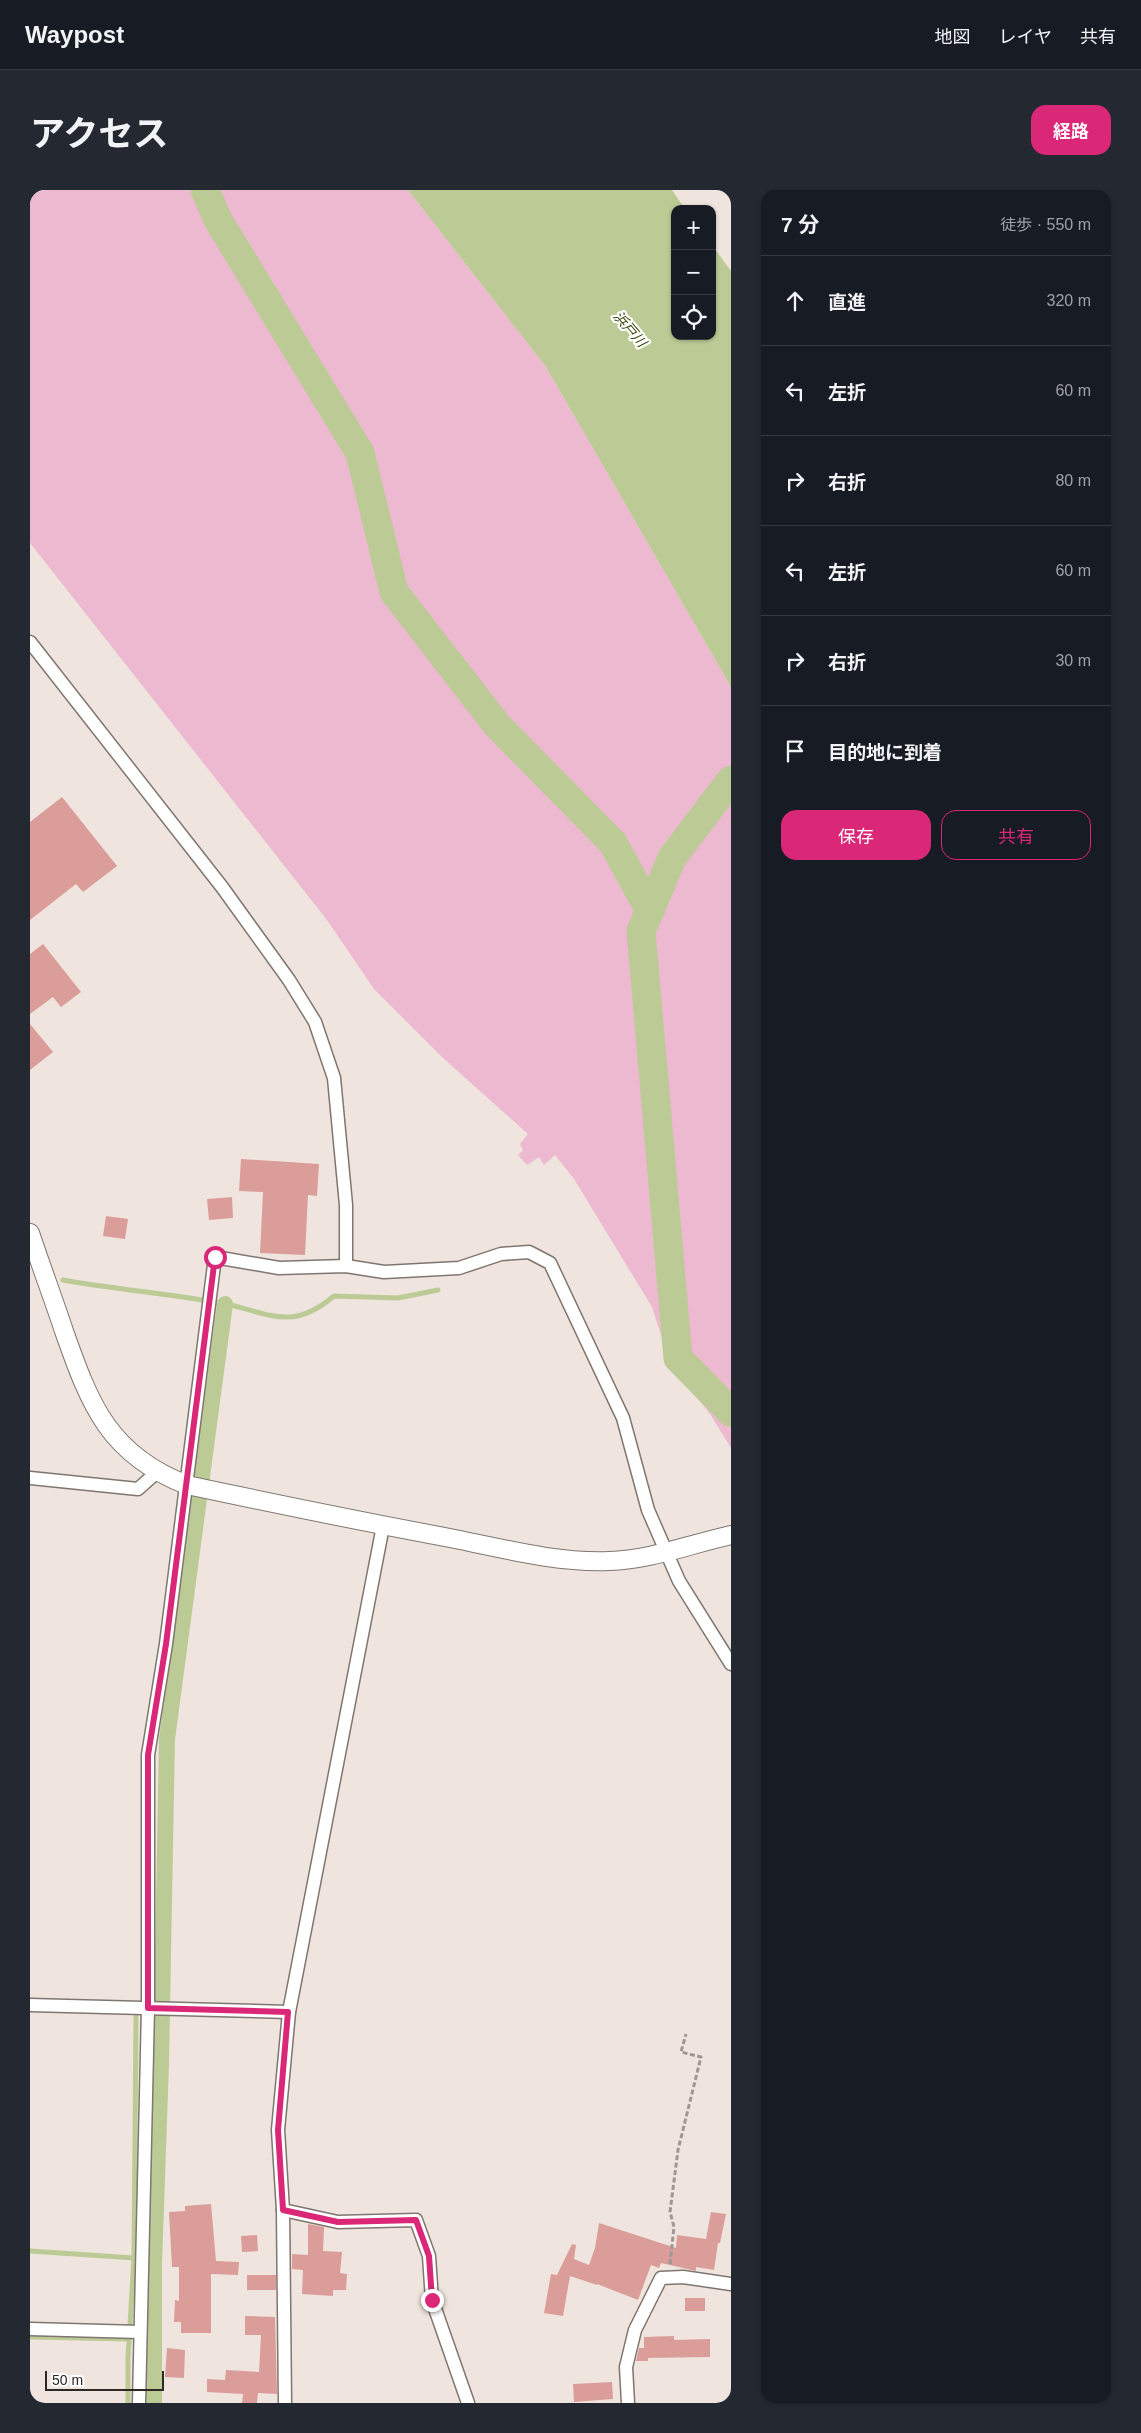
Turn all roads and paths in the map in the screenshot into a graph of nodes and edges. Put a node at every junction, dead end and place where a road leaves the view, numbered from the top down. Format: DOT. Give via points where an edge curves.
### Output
graph roads {
  1 [pos="30,642"];
  2 [pos="30,1233"];
  3 [pos="346,1266"];
  4 [pos="158,1472"];
  5 [pos="30,1478"];
  6 [pos="187,1485"];
  7 [pos="383,1526"];
  8 [pos="731,1535"];
  9 [pos="666,1551"];
  10 [pos="731,1664"];
  11 [pos="30,2005"];
  12 [pos="148,2008"];
  13 [pos="288,2012"];
  14 [pos="686,2034"];
  15 [pos="283,2210"];
  16 [pos="669,2278"];
  17 [pos="731,2284"];
  18 [pos="30,2329"];
  19 [pos="140,2332"];
  20 [pos="139,2403"];
  21 [pos="285,2403"];
  22 [pos="468,2403"];
  23 [pos="628,2403"];
  1 -- 3 [label="street" via="222,887 315,1022 334,1078 346,1205"];
  2 -- 4 [label="street" via="92,1404 125,1448"];
  3 -- 6 [label="street" via="279,1268 215,1257"];
  3 -- 9 [label="street" via="384,1272 459,1268 501,1254 529,1252 550,1263 623,1418 648,1510"];
  4 -- 5 [label="street" via="138,1489"];
  4 -- 6 [label="street"];
  6 -- 7 [label="street"];
  6 -- 12 [label="street" via="148,1755"];
  7 -- 9 [label="street" via="546,1557 579,1560 609,1561"];
  7 -- 13 [label="street"];
  8 -- 9 [label="street"];
  9 -- 10 [label="street" via="679,1581"];
  11 -- 12 [label="street"];
  12 -- 13 [label="street"];
  12 -- 19 [label="street"];
  13 -- 15 [label="street" via="278,2130"];
  14 -- 16 [label="path" via="681,2052 700,2057 678,2150 670,2212 674,2227"];
  15 -- 21 [label="street"];
  15 -- 22 [label="street" via="338,2222 416,2220 429,2256 432,2300"];
  16 -- 17 [label="street"];
  16 -- 23 [label="street" via="661,2278 636,2330 626,2366"];
  18 -- 19 [label="street"];
  19 -- 20 [label="street"];
}
